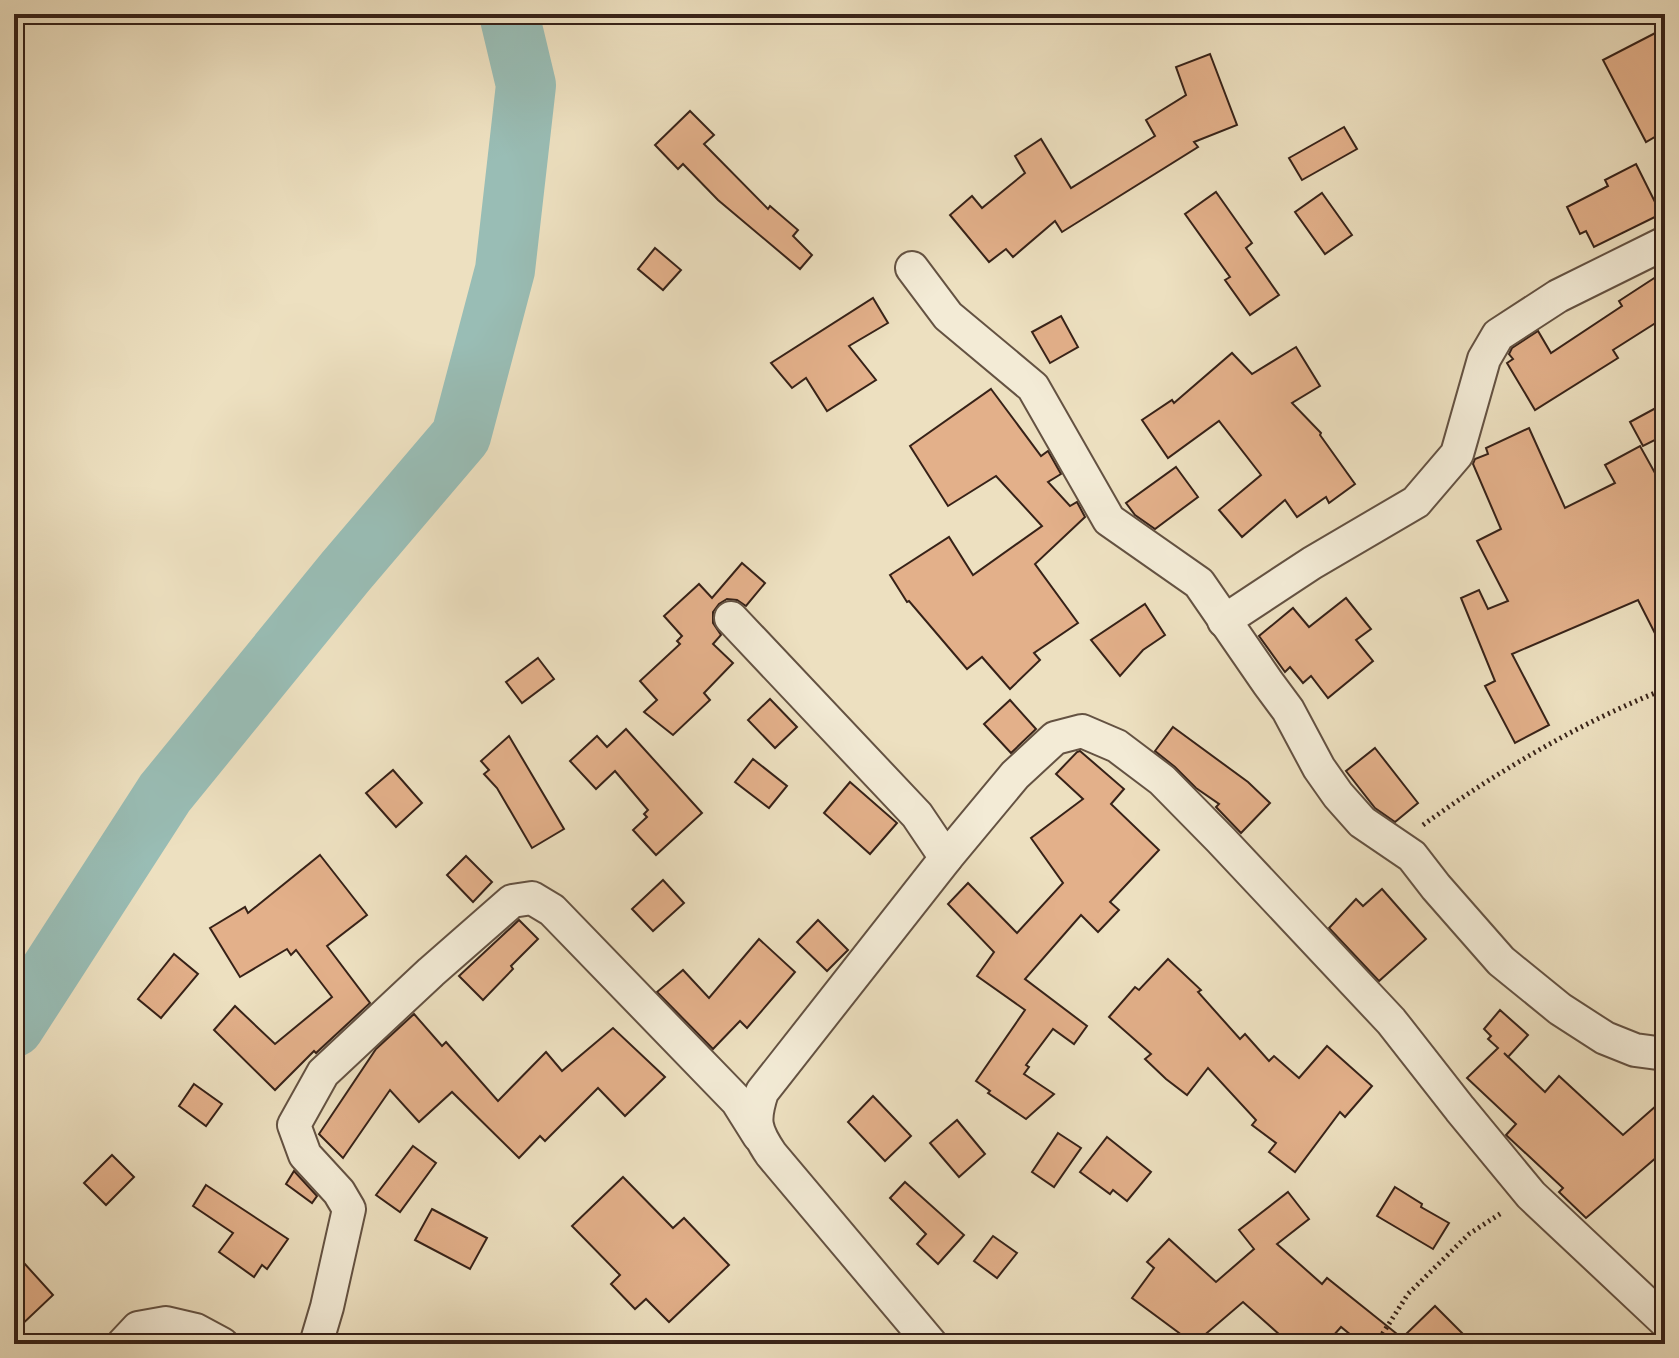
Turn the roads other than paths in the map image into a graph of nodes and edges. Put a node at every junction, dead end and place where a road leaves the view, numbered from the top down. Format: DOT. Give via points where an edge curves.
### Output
graph roads {
  1 [pos="1665,243"];
  2 [pos="912,268"];
  3 [pos="731,618"];
  4 [pos="1224,621"];
  5 [pos="946,858"];
  6 [pos="1665,1054"];
  7 [pos="759,1136"];
  8 [pos="1665,1321"];
  9 [pos="123,1344"];
  10 [pos="222,1344"];
  11 [pos="316,1344"];
  12 [pos="931,1344"];
  1 -- 4 [label="street" via="1558,296 1498,335 1484,359 1457,454 1416,502"];
  2 -- 4 [label="street" via="948,316 1033,387 1109,520 1199,583"];
  3 -- 5 [label="street" via="917,815"];
  4 -- 6 [label="street" via="1288,710 1338,795 1362,822 1412,856 1501,961 1605,1038"];
  5 -- 7 [label="street" via="762,1092 755,1114"];
  5 -- 8 [label="street" via="1015,775 1055,738 1082,731 1117,746 1162,780 1232,850 1391,1021 1531,1195"];
  7 -- 11 [label="street" via="737,1101 552,910 532,898 512,901 323,1073 294,1125 305,1155 349,1209"];
  7 -- 12 [label="street"];
  9 -- 10 [label="street" via="138,1328 166,1323"];
}
